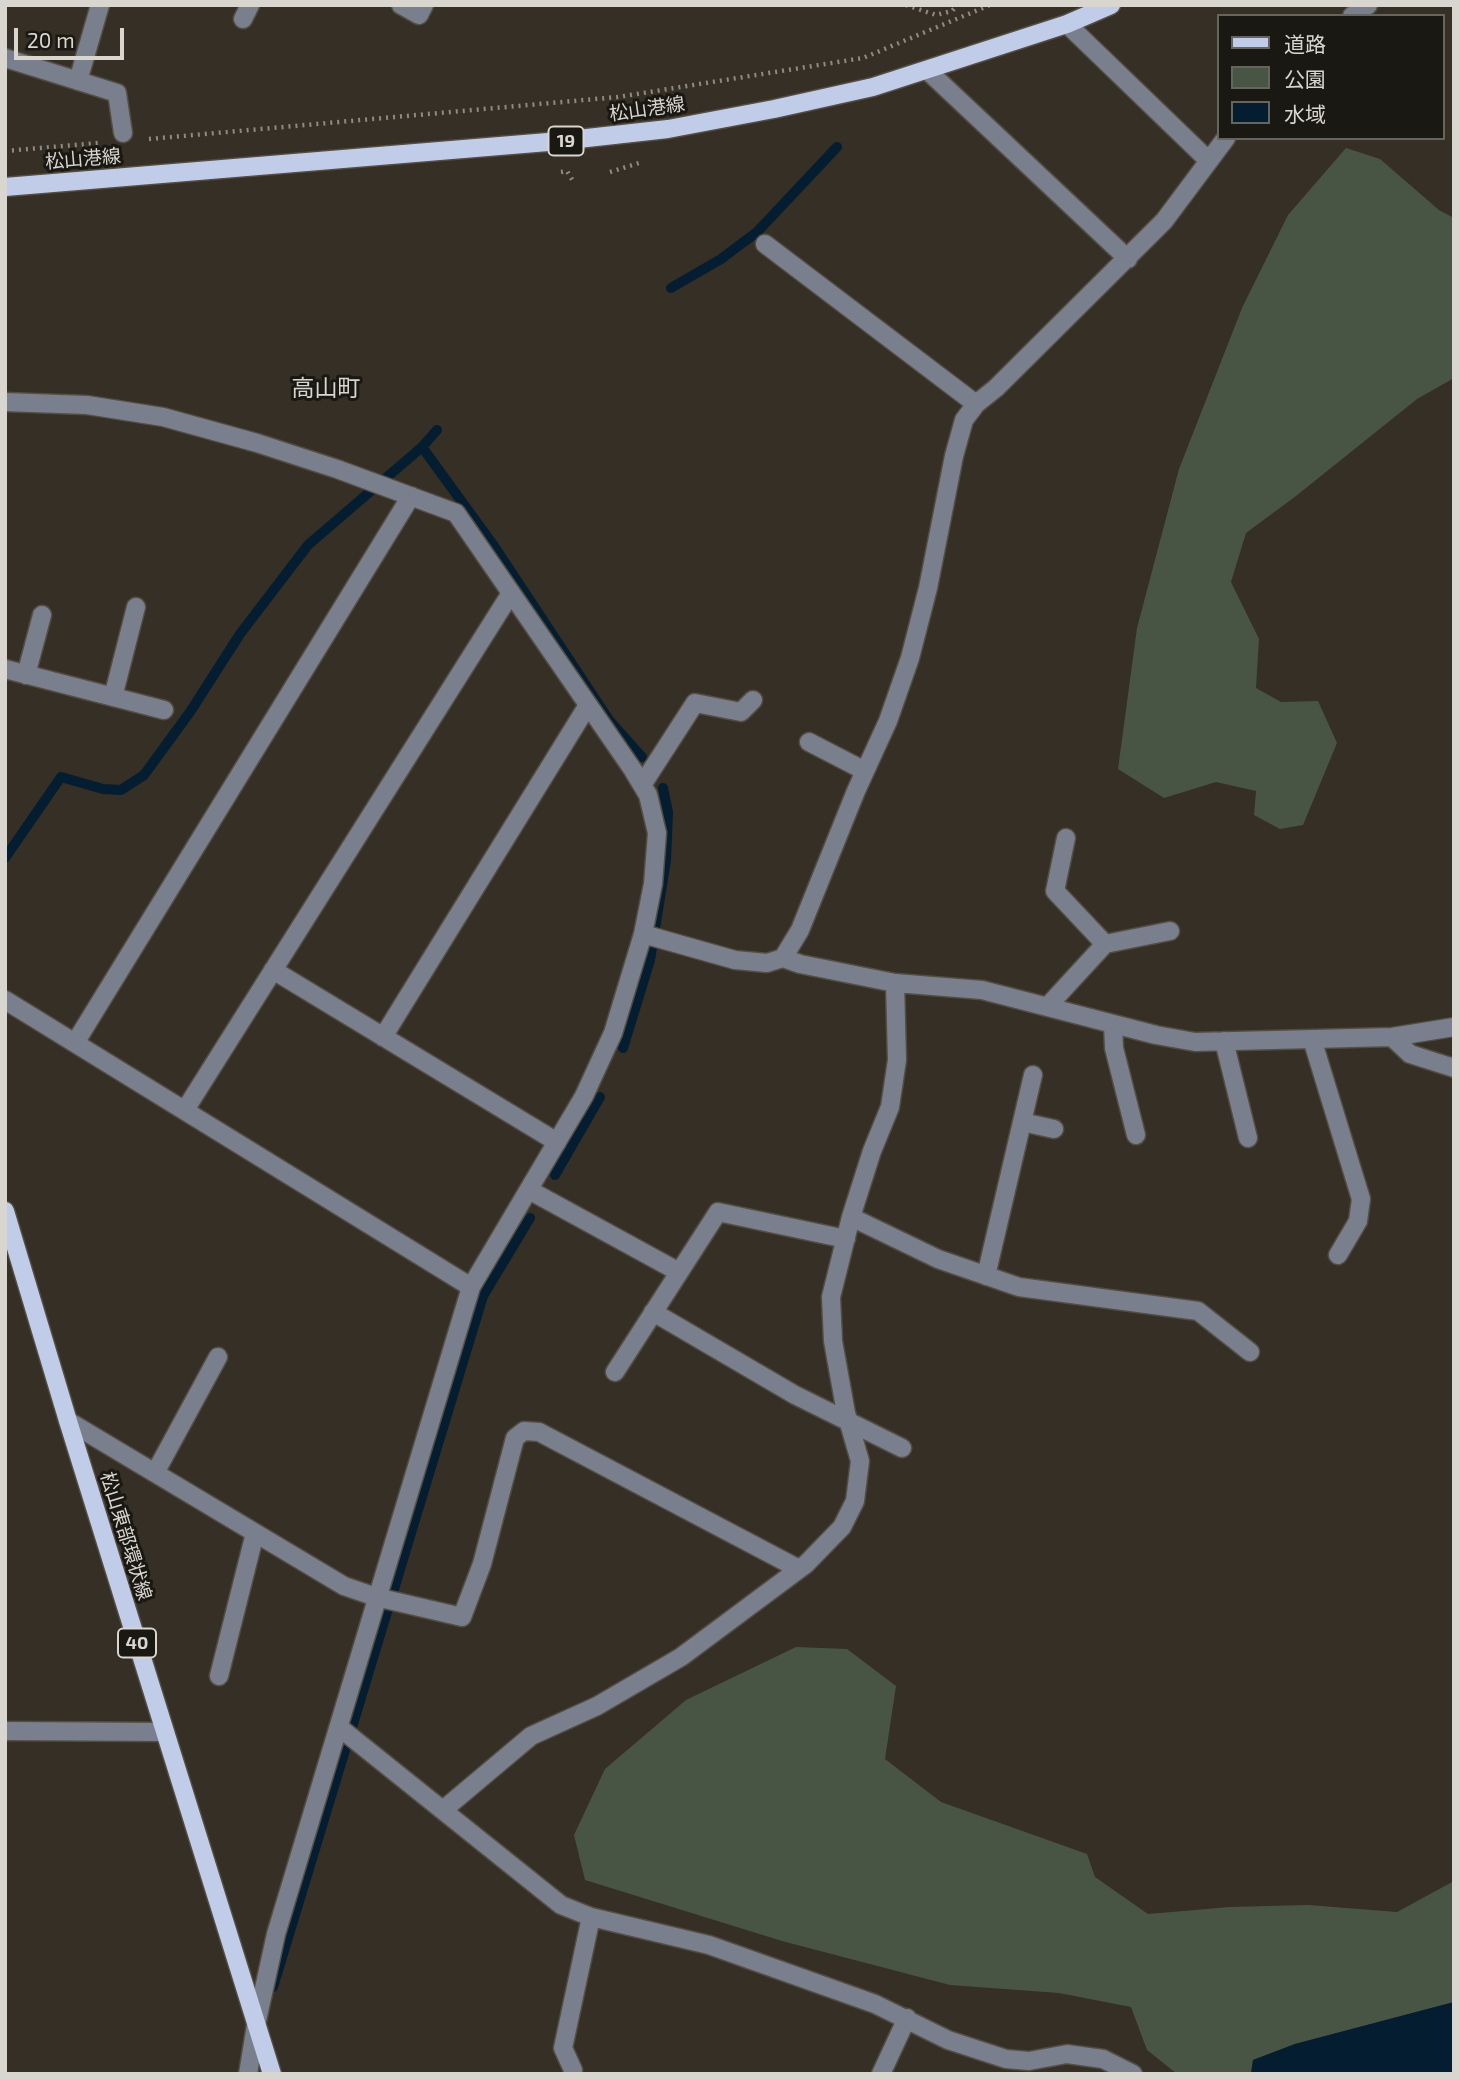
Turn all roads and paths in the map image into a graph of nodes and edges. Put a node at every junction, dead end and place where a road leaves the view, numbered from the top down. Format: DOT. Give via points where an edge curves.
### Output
graph roads {
  1 [pos="100,5"];
  2 [pos="401,5"];
  3 [pos="424,5"];
  4 [pos="906,5"];
  5 [pos="957,5"];
  6 [pos="990,5"];
  7 [pos="1111,5"];
  8 [pos="1067,24"];
  9 [pos="5,58"];
  10 [pos="927,70"];
  11 [pos="78,81"];
  12 [pos="123,133"];
  13 [pos="141,140"];
  14 [pos="1225,140"];
  15 [pos="100,143"];
  16 [pos="5,151"];
  17 [pos="1209,161"];
  18 [pos="5,187"];
  19 [pos="765,244"];
  20 [pos="1128,259"];
  21 [pos="5,402"];
  22 [pos="976,404"];
  23 [pos="411,496"];
  24 [pos="511,593"];
  25 [pos="136,607"];
  26 [pos="42,614"];
  27 [pos="5,669"];
  28 [pos="26,674"];
  29 [pos="113,697"];
  30 [pos="753,700"];
  31 [pos="588,705"];
  32 [pos="164,710"];
  33 [pos="809,742"];
  34 [pos="865,771"];
  35 [pos="642,785"];
  36 [pos="1066,838"];
  37 [pos="1170,931"];
  38 [pos="643,934"];
  39 [pos="1105,944"];
  40 [pos="783,958"];
  41 [pos="273,970"];
  42 [pos="895,983"];
  43 [pos="5,1000"];
  44 [pos="1047,1007"];
  45 [pos="1113,1024"];
  46 [pos="1454,1027"];
  47 [pos="383,1037"];
  48 [pos="1392,1037"];
  49 [pos="1312,1039"];
  50 [pos="1224,1041"];
  51 [pos="75,1043"];
  52 [pos="1454,1068"];
  53 [pos="1034,1075"];
  54 [pos="185,1110"];
  55 [pos="1022,1122"];
  56 [pos="1054,1129"];
  57 [pos="1136,1135"];
  58 [pos="1248,1138"];
  59 [pos="557,1142"];
  60 [pos="529,1190"];
  61 [pos="6,1213"];
  62 [pos="851,1217"];
  63 [pos="846,1239"];
  64 [pos="1338,1255"];
  65 [pos="679,1272"];
  66 [pos="986,1276"];
  67 [pos="471,1287"];
  68 [pos="653,1312"];
  69 [pos="1250,1352"];
  70 [pos="218,1357"];
  71 [pos="615,1372"];
  72 [pos="848,1420"];
  73 [pos="68,1421"];
  74 [pos="902,1448"];
  75 [pos="155,1473"];
  76 [pos="255,1533"];
  77 [pos="799,1569"];
  78 [pos="376,1597"];
  79 [pos="219,1676"];
  80 [pos="340,1728"];
  81 [pos="5,1731"];
  82 [pos="165,1732"];
  83 [pos="443,1810"];
  84 [pos="591,1917"];
  85 [pos="907,2018"];
  86 [pos="256,2025"];
  87 [pos="1029,2067"];
  88 [pos="573,2070"];
  89 [pos="248,2074"];
  90 [pos="272,2074"];
  91 [pos="881,2074"];
  92 [pos="1133,2074"];
  1 -- 11 [label="street"];
  2 -- 3 [label="street" via="419,15"];
  4 -- 5 [label="path" via="936,15"];
  6 -- 13 [label="path" via="863,58 645,93"];
  7 -- 8 [label="main road, 松山港線 / 19"];
  8 -- 10 [label="main road, 松山港線 / 19"];
  8 -- 17 [label="street"];
  9 -- 11 [label="street"];
  10 -- 18 [label="main road, 松山港線 / 19" via="848,93 667,129"];
  10 -- 20 [label="street"];
  11 -- 12 [label="street" via="117,93"];
  14 -- 17 [label="street"];
  15 -- 16 [label="path"];
  17 -- 20 [label="street" via="1164,221"];
  19 -- 22 [label="street"];
  20 -- 22 [label="street"];
  21 -- 23 [label="street" via="87,405 163,417 257,443"];
  22 -- 34 [label="street" via="964,420 954,456 910,658"];
  23 -- 24 [label="street" via="456,513"];
  23 -- 51 [label="street"];
  24 -- 31 [label="street"];
  24 -- 41 [label="street"];
  25 -- 29 [label="street"];
  26 -- 28 [label="street"];
  27 -- 28 [label="street"];
  28 -- 29 [label="street"];
  29 -- 32 [label="street"];
  30 -- 35 [label="street" via="741,712 695,703"];
  31 -- 35 [label="street"];
  31 -- 47 [label="street"];
  33 -- 34 [label="street"];
  34 -- 40 [label="street" via="800,930"];
  35 -- 38 [label="street" via="657,833"];
  36 -- 39 [label="street" via="1055,891"];
  37 -- 39 [label="street"];
  38 -- 40 [label="street" via="736,960 767,963"];
  38 -- 59 [label="street" via="613,1033"];
  39 -- 44 [label="street"];
  40 -- 42 [label="street"];
  41 -- 47 [label="street"];
  41 -- 54 [label="street"];
  42 -- 44 [label="street" via="982,990"];
  42 -- 62 [label="street" via="897,1060 890,1107"];
  43 -- 51 [label="street"];
  44 -- 45 [label="street"];
  45 -- 50 [label="street" via="1195,1042"];
  45 -- 57 [label="street" via="1114,1048"];
  46 -- 48 [label="street"];
  47 -- 59 [label="street"];
  48 -- 49 [label="street"];
  48 -- 52 [label="street" via="1410,1054"];
  49 -- 50 [label="street"];
  49 -- 64 [label="street" via="1361,1199 1358,1221"];
  50 -- 58 [label="street"];
  51 -- 54 [label="street"];
  53 -- 55 [label="street"];
  54 -- 67 [label="street"];
  55 -- 56 [label="street"];
  55 -- 66 [label="street"];
  59 -- 60 [label="street"];
  60 -- 65 [label="street"];
  60 -- 67 [label="street"];
  61 -- 73 [label="main road, 松山東部環状線 / 40"];
  62 -- 63 [label="street"];
  62 -- 66 [label="street" via="938,1259"];
  63 -- 65 [label="street" via="718,1212"];
  63 -- 72 [label="street" via="831,1297 833,1341"];
  65 -- 68 [label="street"];
  66 -- 69 [label="street" via="1019,1287 1198,1311"];
  67 -- 78 [label="street"];
  68 -- 71 [label="street"];
  68 -- 72 [label="street" via="795,1395"];
  70 -- 75 [label="street"];
  72 -- 74 [label="street"];
  72 -- 77 [label="street" via="860,1461 855,1500 842,1527"];
  73 -- 75 [label="street"];
  73 -- 82 [label="main road, 松山東部環状線 / 40"];
  75 -- 76 [label="street"];
  76 -- 78 [label="street" via="344,1586"];
  76 -- 79 [label="street"];
  77 -- 78 [label="street" via="539,1432 524,1431 515,1438 482,1564 462,1617"];
  77 -- 83 [label="street" via="681,1657 597,1706 531,1736"];
  78 -- 80 [label="street"];
  80 -- 83 [label="street"];
  80 -- 86 [label="street" via="276,1934"];
  81 -- 82 [label="street"];
  82 -- 86 [label="main road, 松山東部環状線 / 40"];
  83 -- 84 [label="street" via="561,1905"];
  84 -- 85 [label="street" via="709,1945"];
  84 -- 88 [label="street" via="563,2048"];
  85 -- 87 [label="street" via="948,2040"];
  85 -- 91 [label="street"];
  86 -- 89 [label="street"];
  86 -- 90 [label="main road, 松山東部環状線 / 40"];
  87 -- 92 [label="street" via="1067,2054 1102,2059"];
}
